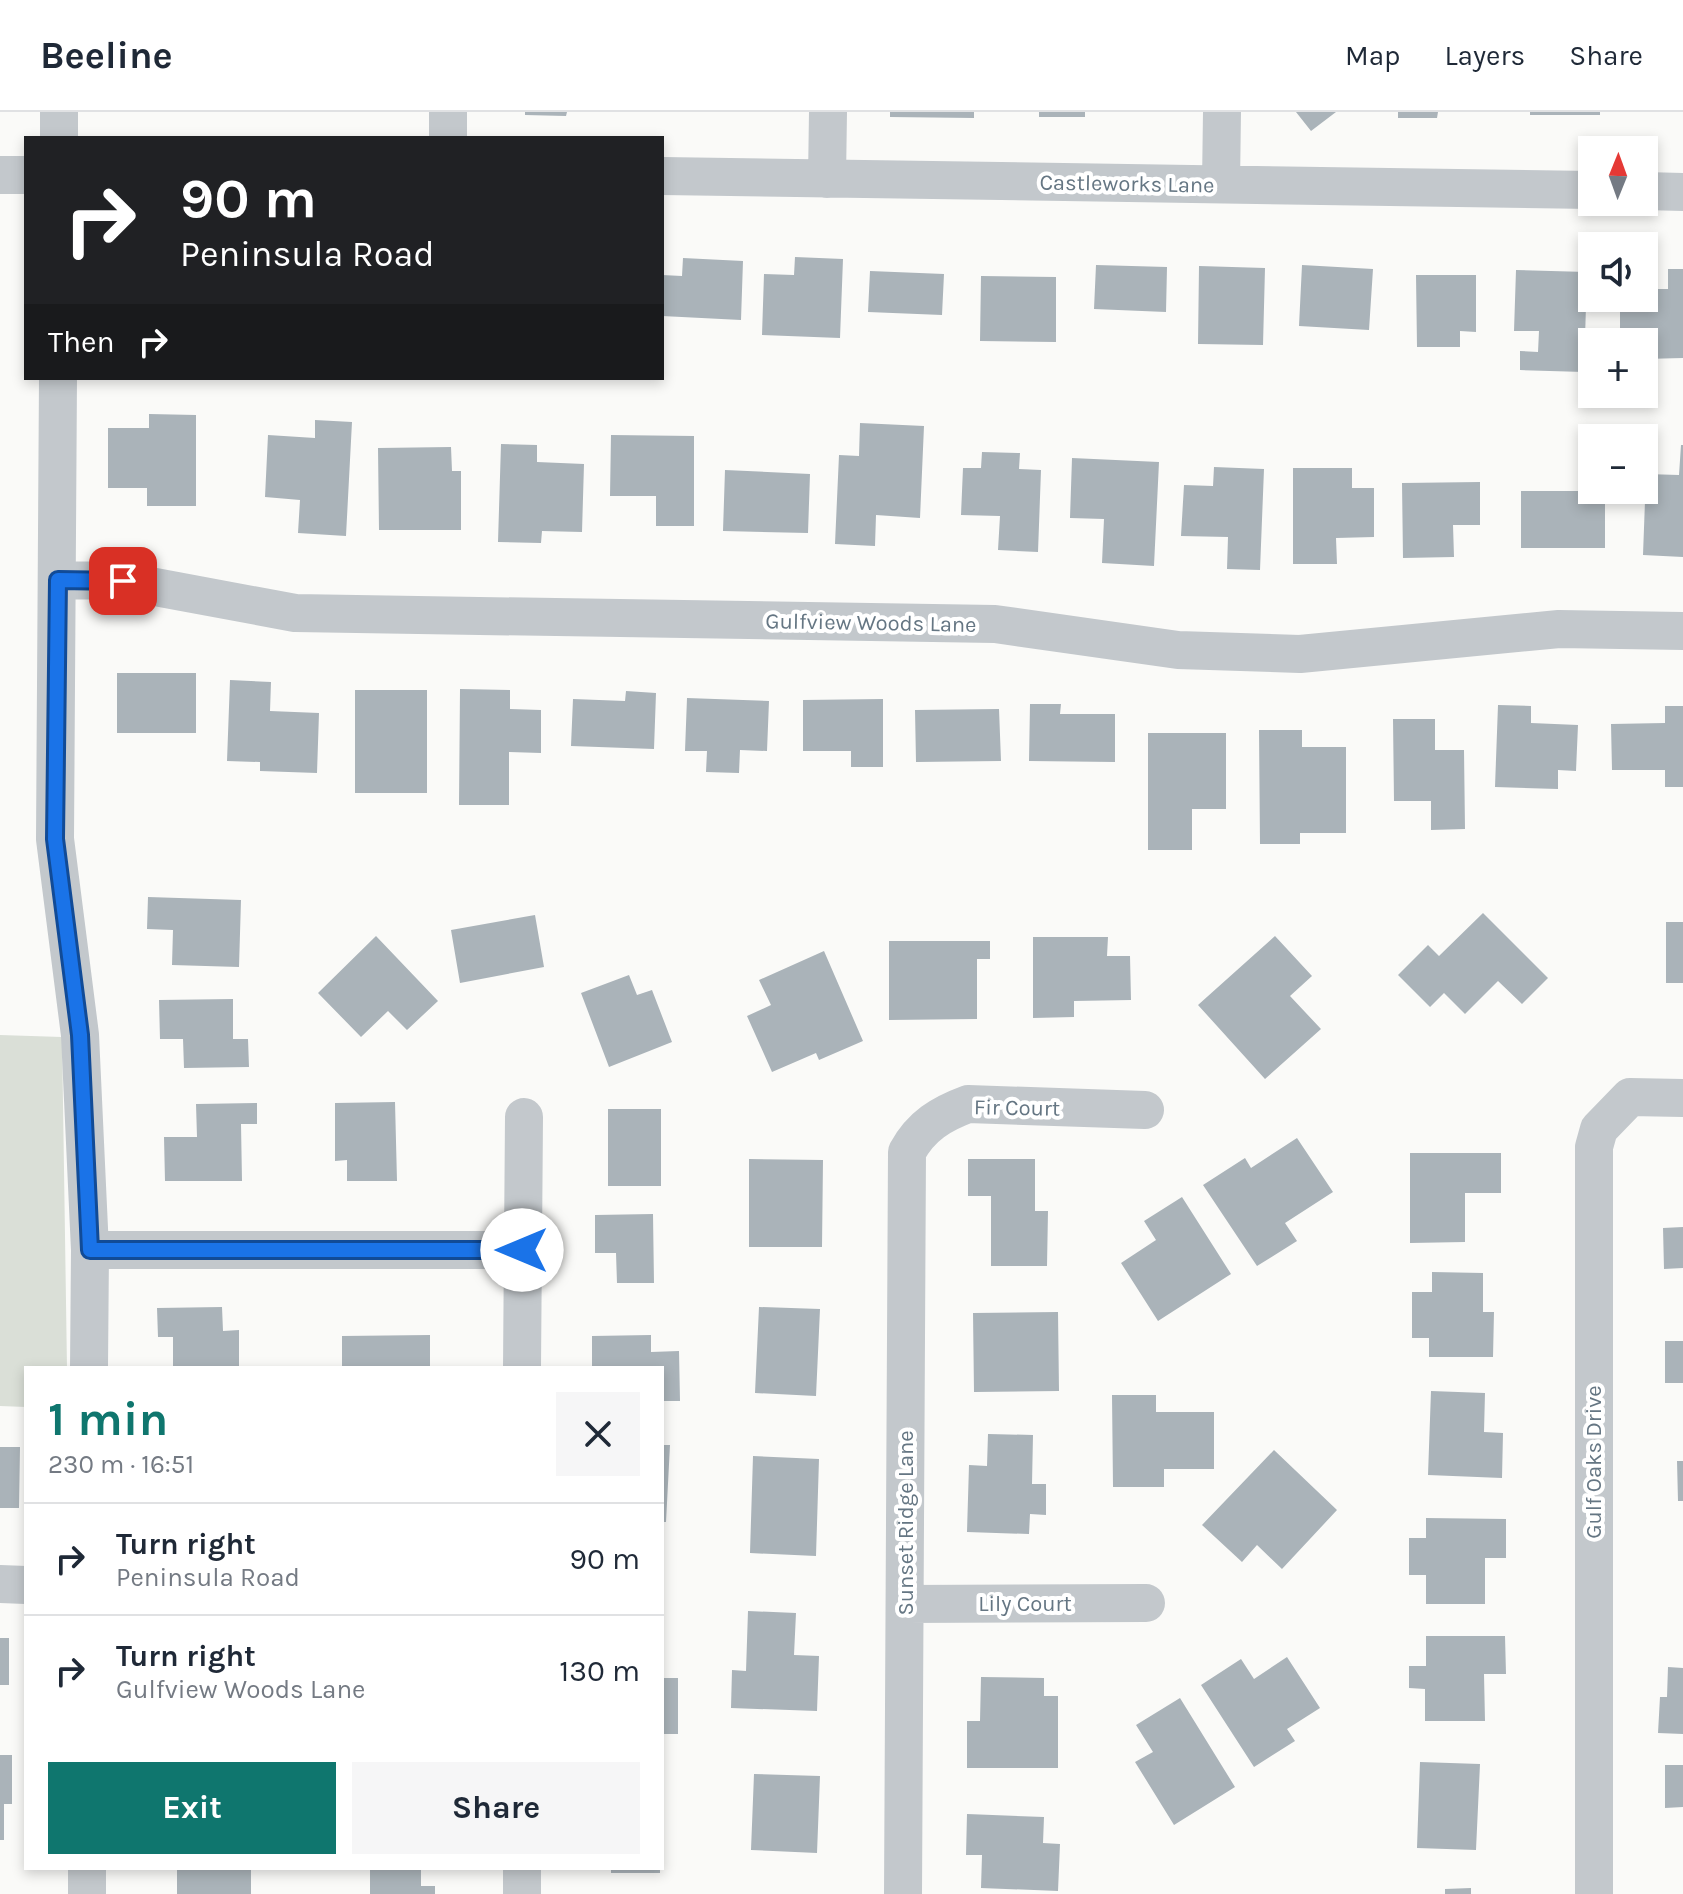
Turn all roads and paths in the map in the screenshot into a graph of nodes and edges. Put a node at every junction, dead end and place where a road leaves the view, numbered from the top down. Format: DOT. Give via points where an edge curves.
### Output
graph roads {
  1 [pos="59,112"];
  2 [pos="448,112"];
  3 [pos="828,112"];
  4 [pos="1222,112"];
  5 [pos="59,136"];
  6 [pos="448,136"];
  7 [pos="0,175"];
  8 [pos="24,175"];
  9 [pos="664,176"];
  10 [pos="827,179"];
  11 [pos="1221,184"];
  12 [pos="1578,190"];
  13 [pos="1658,191"];
  14 [pos="1683,192"];
  15 [pos="58,380"];
  16 [pos="58,580"];
  17 [pos="1683,631"];
  18 [pos="1683,1098"];
  19 [pos="1145,1110"];
  20 [pos="524,1117"];
  21 [pos="907,1152"];
  22 [pos="90,1250"];
  23 [pos="522,1250"];
  24 [pos="89,1366"];
  25 [pos="522,1366"];
  26 [pos="0,1584"];
  27 [pos="24,1585"];
  28 [pos="1146,1603"];
  29 [pos="905,1604"];
  30 [pos="87,1870"];
  31 [pos="522,1870"];
  32 [pos="87,1894"];
  33 [pos="522,1894"];
  34 [pos="903,1894"];
  35 [pos="1594,1894"];
  1 -- 5 [label="street"];
  2 -- 6 [label="street"];
  3 -- 10 [label="street"];
  4 -- 11 [label="street"];
  7 -- 8 [label="street"];
  9 -- 10 [label="street, Castleworks Lane"];
  10 -- 11 [label="street, Castleworks Lane"];
  11 -- 12 [label="street, Castleworks Lane"];
  13 -- 14 [label="street"];
  15 -- 16 [label="street"];
  16 -- 17 [label="street, Gulfview Woods Lane" via="123,581 295,613 982,624 1178,650 1285,654 1559,629"];
  16 -- 22 [label="street" via="55,839 80,1035"];
  18 -- 35 [label="street, Gulf Oaks Drive" via="1630,1097 1599,1129 1594,1147"];
  19 -- 21 [label="street, Fir Court" via="968,1104 928,1125"];
  20 -- 23 [label="street"];
  21 -- 29 [label="street, Sunset Ridge Lane"];
  22 -- 23 [label="street"];
  22 -- 24 [label="street"];
  23 -- 25 [label="street"];
  26 -- 27 [label="street"];
  28 -- 29 [label="street, Lily Court"];
  29 -- 34 [label="street, Sunset Ridge Lane"];
  30 -- 32 [label="street"];
  31 -- 33 [label="street"];
}
